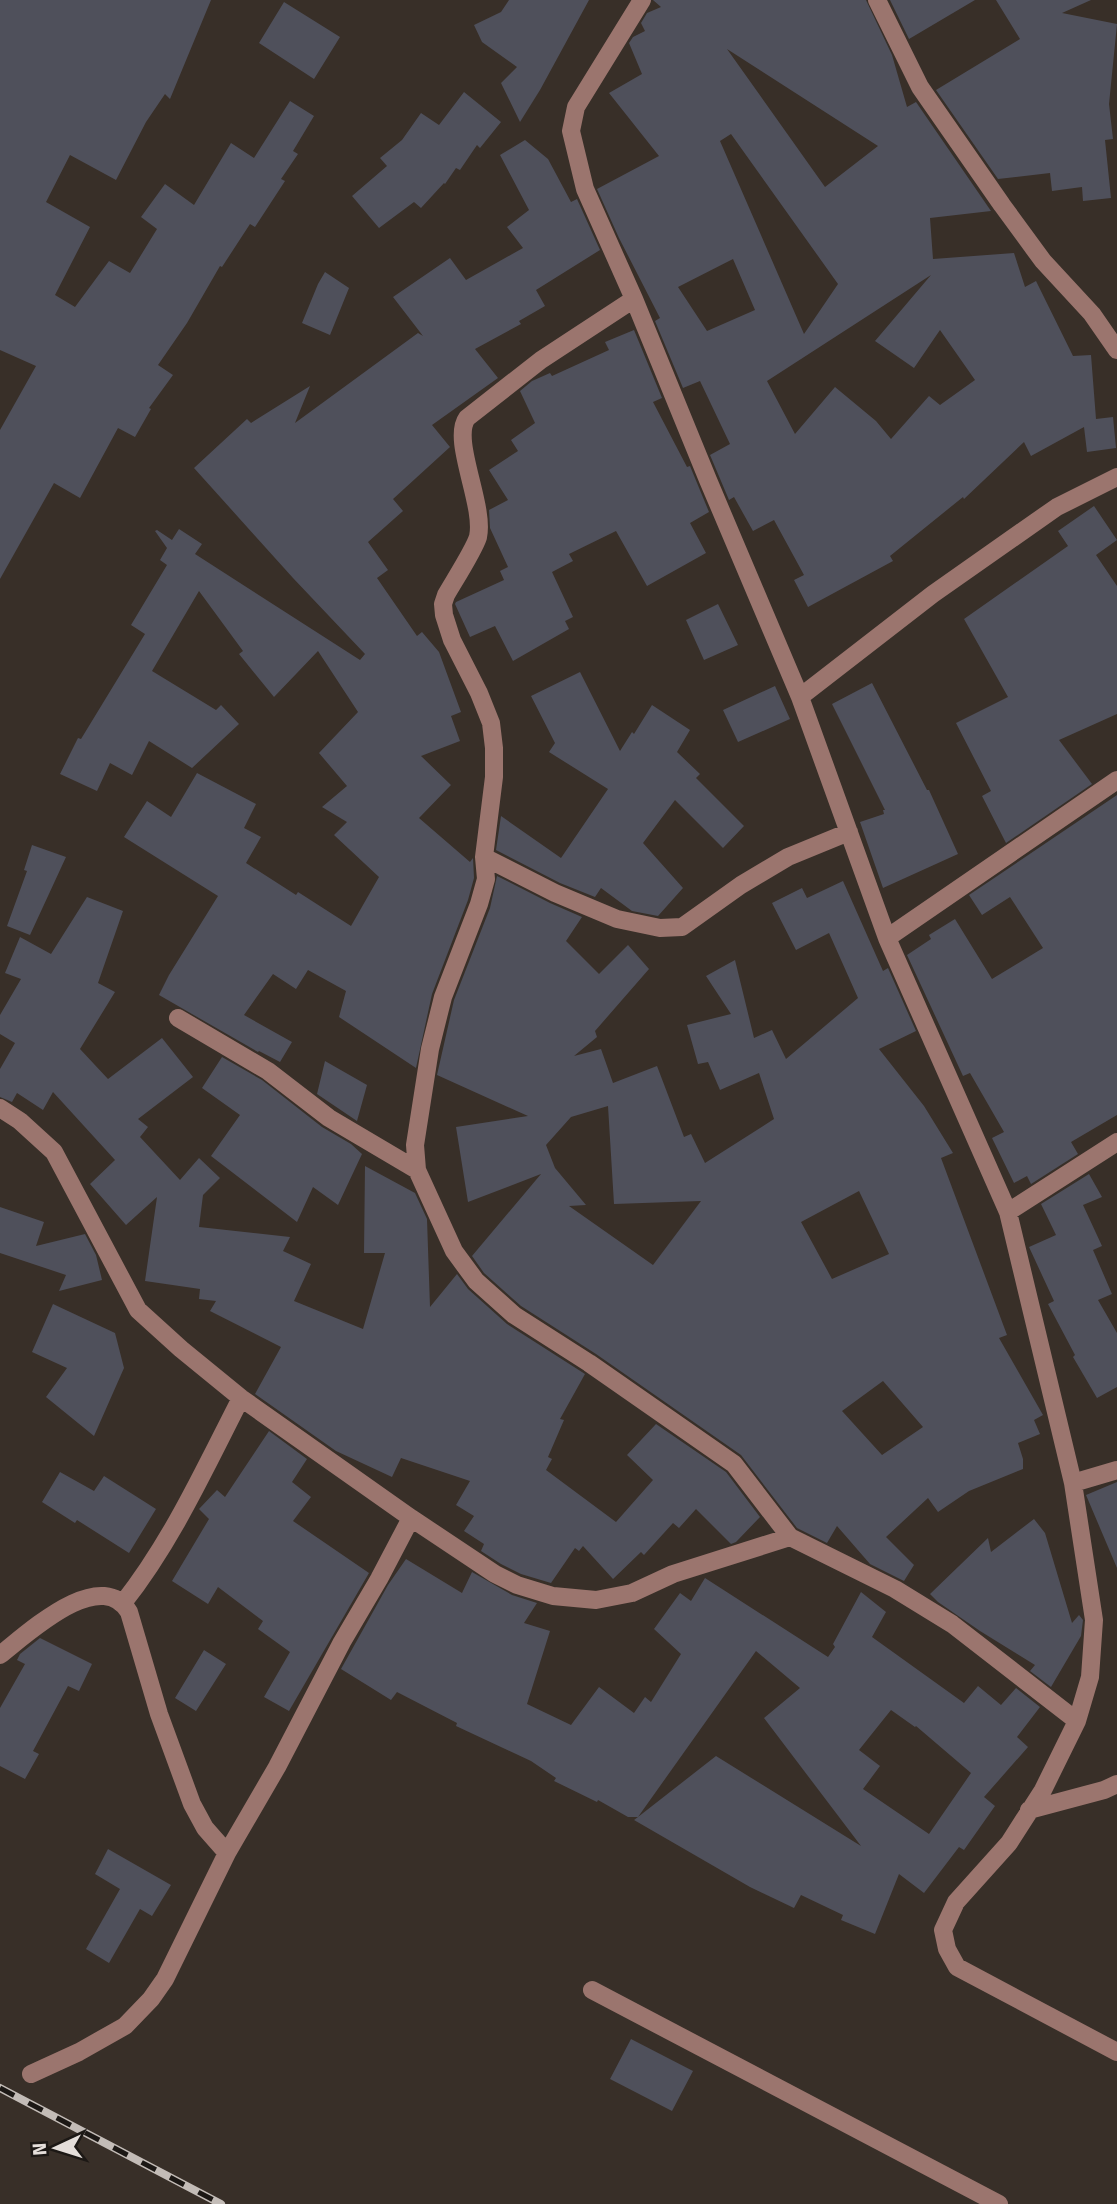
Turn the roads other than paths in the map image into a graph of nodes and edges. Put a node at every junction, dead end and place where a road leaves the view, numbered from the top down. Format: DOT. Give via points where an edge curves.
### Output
graph roads {
  1 [pos="642,0"];
  2 [pos="877,0"];
  3 [pos="634,299"];
  4 [pos="1117,350"];
  5 [pos="1117,477"];
  6 [pos="800,697"];
  7 [pos="1117,780"];
  8 [pos="849,832"];
  9 [pos="484,857"];
  10 [pos="887,938"];
  11 [pos="178,1018"];
  12 [pos="0,1108"];
  13 [pos="1117,1142"];
  14 [pos="417,1170"];
  15 [pos="1008,1212"];
  16 [pos="241,1398"];
  17 [pos="1117,1470"];
  18 [pos="1073,1483"];
  19 [pos="411,1518"];
  20 [pos="790,1537"];
  21 [pos="123,1603"];
  22 [pos="0,1655"];
  23 [pos="1077,1721"];
  24 [pos="1117,1784"];
  25 [pos="1029,1810"];
  26 [pos="227,1853"];
  27 [pos="592,1990"];
  28 [pos="1117,2052"];
  29 [pos="31,2074"];
  30 [pos="999,2204"];
  1 -- 3 [label="street" via="576,107 571,131 585,189"];
  2 -- 4 [label="street" via="920,87 1043,261 1092,314"];
  3 -- 6 [label="street"];
  3 -- 9 [label="street" via="541,360 463,424 478,508 477,538 443,604 452,640 491,723 494,777"];
  5 -- 6 [label="street" via="1057,507 933,594"];
  6 -- 8 [label="street"];
  7 -- 10 [label="street"];
  8 -- 9 [label="street" via="788,857 682,927 660,928 617,919"];
  8 -- 10 [label="street"];
  9 -- 14 [label="street" via="486,879 479,904 443,997 430,1049 415,1146"];
  10 -- 15 [label="street"];
  11 -- 14 [label="street" via="268,1071 329,1118"];
  12 -- 16 [label="street" via="54,1152 138,1310"];
  13 -- 15 [label="street"];
  14 -- 20 [label="street" via="454,1251 476,1281 514,1315 734,1464"];
  15 -- 18 [label="street"];
  16 -- 19 [label="street"];
  16 -- 21 [label="street" via="167,1538"];
  17 -- 18 [label="street"];
  18 -- 23 [label="street" via="1094,1620 1090,1677"];
  19 -- 20 [label="street" via="517,1585 552,1596 596,1600 632,1593 673,1574"];
  19 -- 26 [label="street"];
  20 -- 23 [label="street" via="895,1589 952,1624"];
  21 -- 22 [label="street" via="102,1596 73,1604 37,1624"];
  21 -- 26 [label="street" via="192,1804"];
  23 -- 25 [label="street"];
  24 -- 25 [label="street"];
  25 -- 28 [label="street" via="1009,1843 956,1902 943,1930 947,1949 957,1967"];
  26 -- 29 [label="street" via="151,1999 125,2026"];
  27 -- 30 [label="street"];
}
